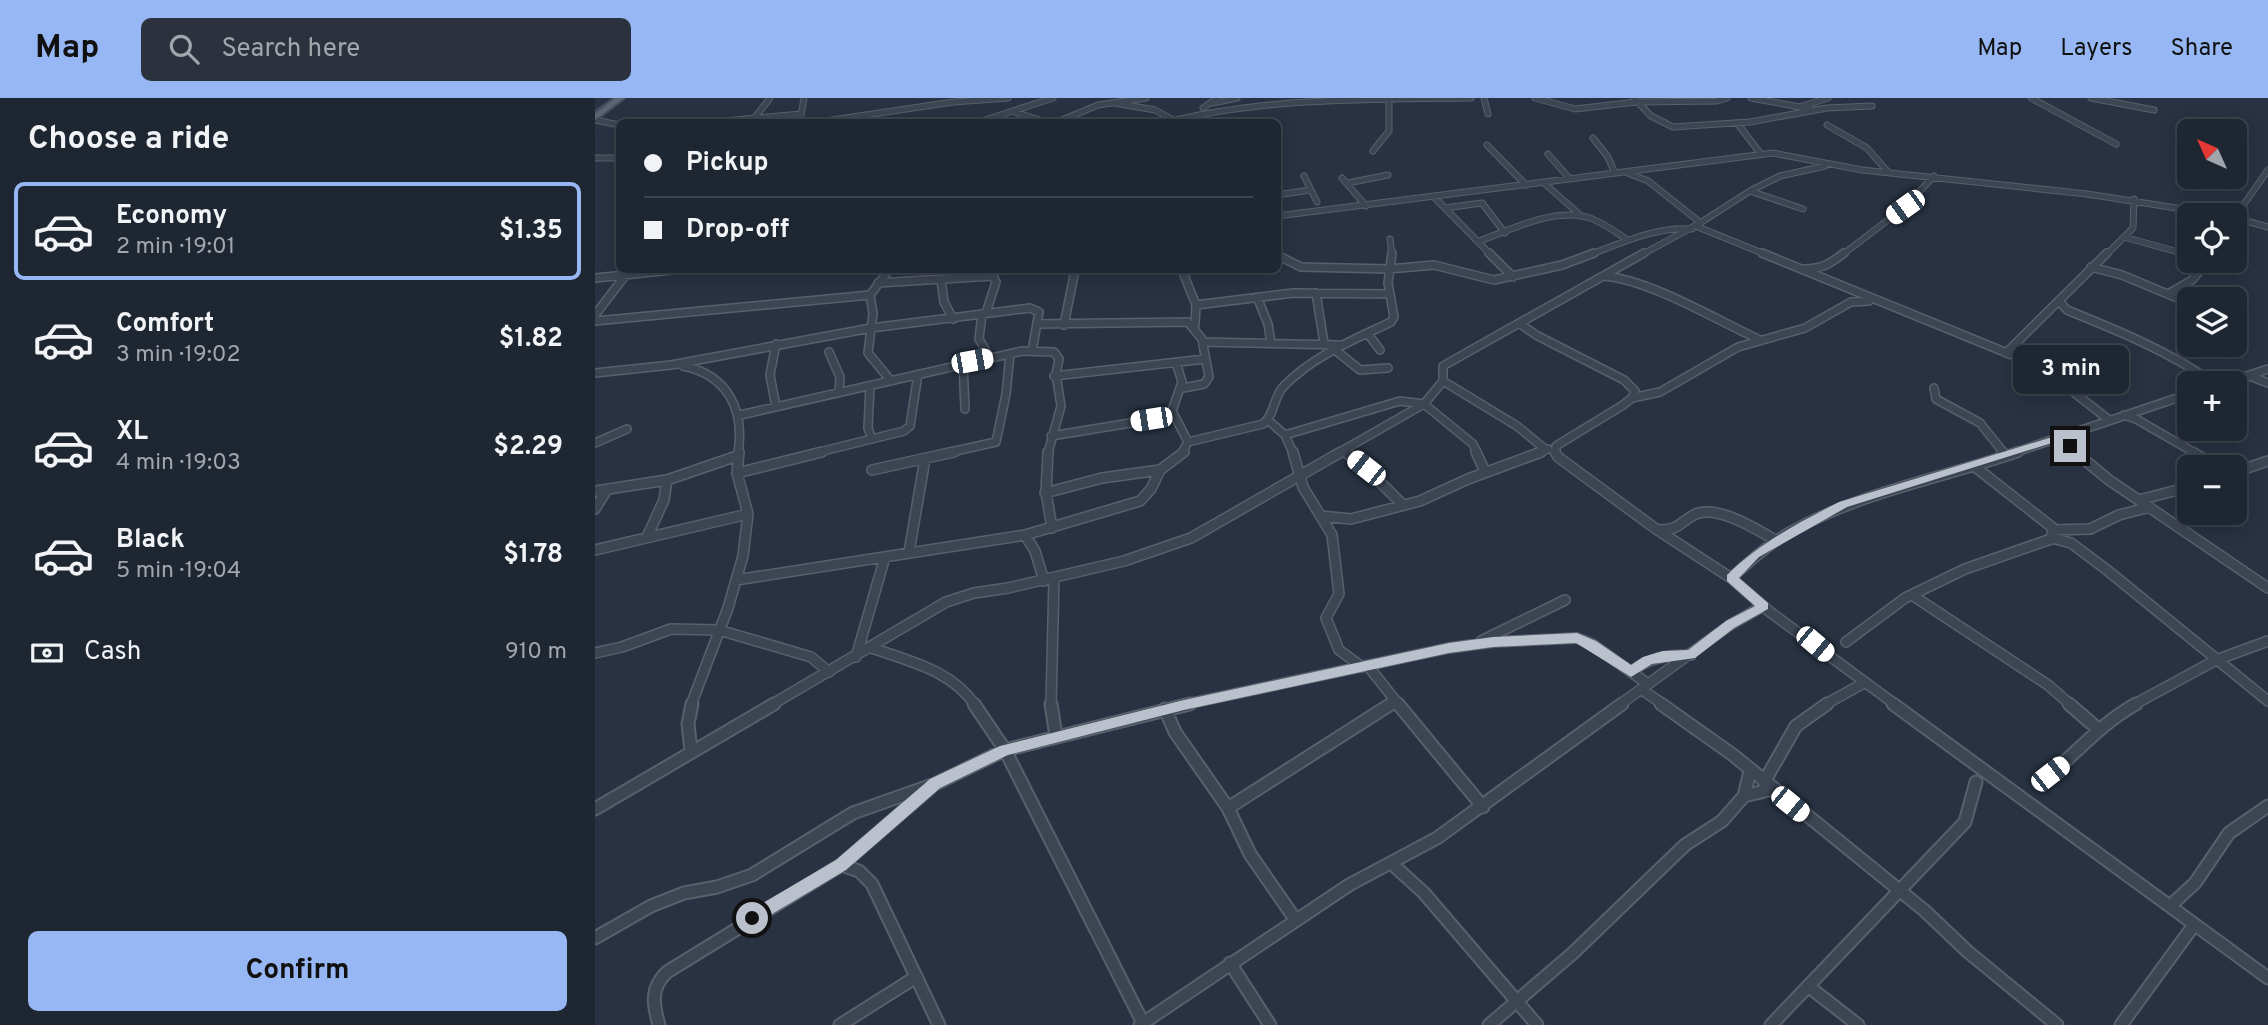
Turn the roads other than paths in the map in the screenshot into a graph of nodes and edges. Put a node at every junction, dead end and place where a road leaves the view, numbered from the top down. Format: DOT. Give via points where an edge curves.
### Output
graph roads {
  1 [pos="620,98"];
  2 [pos="771,98"];
  3 [pos="804,98"];
  4 [pos="919,98"];
  5 [pos="1008,98"];
  6 [pos="1024,98"];
  7 [pos="1146,98"];
  8 [pos="1237,98"];
  9 [pos="1471,98"];
  10 [pos="1484,98"];
  11 [pos="1535,98"];
  12 [pos="1727,98"];
  13 [pos="1751,98"];
  14 [pos="1828,98"];
  15 [pos="2031,98"];
  16 [pos="2091,98"];
  17 [pos="975,99"];
  18 [pos="994,99"];
  19 [pos="1050,99"];
  20 [pos="1288,99"];
  21 [pos="1389,99"];
  22 [pos="953,100"];
  23 [pos="1215,100"];
  24 [pos="1635,100"];
  25 [pos="1114,102"];
  26 [pos="926,106"];
  27 [pos="1801,106"];
  28 [pos="1872,106"];
  29 [pos="1815,109"];
  30 [pos="2154,110"];
  31 [pos="1013,112"];
  32 [pos="1196,112"];
  33 [pos="801,114"];
  34 [pos="1488,114"];
  35 [pos="595,119"];
  36 [pos="754,119"];
  37 [pos="766,119"];
  38 [pos="800,119"];
  39 [pos="840,119"];
  40 [pos="989,119"];
  41 [pos="1036,119"];
  42 [pos="1064,119"];
  43 [pos="1168,119"];
  44 [pos="1177,119"];
  45 [pos="1737,123"];
  46 [pos="616,124"];
  47 [pos="1827,125"];
  48 [pos="1593,138"];
  49 [pos="2116,144"];
  50 [pos="1487,145"];
  51 [pos="1373,151"];
  52 [pos="1760,153"];
  53 [pos="1548,154"];
  54 [pos="595,158"];
  55 [pos="616,158"];
  56 [pos="1834,166"];
  57 [pos="2268,170"];
  58 [pos="1617,171"];
  59 [pos="1888,172"];
  60 [pos="1388,175"];
  61 [pos="1304,176"];
  62 [pos="1934,176"];
  63 [pos="2266,177"];
  64 [pos="1342,178"];
  65 [pos="1569,178"];
  66 [pos="1348,183"];
  67 [pos="1544,183"];
  68 [pos="1526,185"];
  69 [pos="1310,190"];
  70 [pos="1750,191"];
  71 [pos="1281,194"];
  72 [pos="1435,198"];
  73 [pos="2134,199"];
  74 [pos="1317,202"];
  75 [pos="2246,203"];
  76 [pos="1366,206"];
  77 [pos="2177,207"];
  78 [pos="1445,208"];
  79 [pos="1803,209"];
  80 [pos="1579,215"];
  81 [pos="1281,216"];
  82 [pos="2247,221"];
  83 [pos="1698,226"];
  84 [pos="2268,227"];
  85 [pos="1505,233"];
  86 [pos="2124,237"];
  87 [pos="1390,239"];
  88 [pos="1626,239"];
  89 [pos="1479,241"];
  90 [pos="2177,252"];
  91 [pos="1281,257"];
  92 [pos="2091,267"];
  93 [pos="1389,269"];
  94 [pos="1800,269"];
  95 [pos="622,273"];
  96 [pos="627,273"];
  97 [pos="886,273"];
  98 [pos="1074,273"];
  99 [pos="1183,273"];
  100 [pos="2198,273"];
  101 [pos="1602,276"];
  102 [pos="1513,277"];
  103 [pos="595,278"];
  104 [pos="941,280"];
  105 [pos="878,283"];
  106 [pos="1315,293"];
  107 [pos="1388,294"];
  108 [pos="2168,294"];
  109 [pos="870,295"];
  110 [pos="1257,296"];
  111 [pos="2177,298"];
  112 [pos="1884,302"];
  113 [pos="2059,302"];
  114 [pos="1196,305"];
  115 [pos="984,314"];
  116 [pos="595,315"];
  117 [pos="953,318"];
  118 [pos="595,321"];
  119 [pos="1519,323"];
  120 [pos="1037,324"];
  121 [pos="1064,325"];
  122 [pos="1195,325"];
  123 [pos="871,328"];
  124 [pos="1368,334"];
  125 [pos="1758,340"];
  126 [pos="1203,342"];
  127 [pos="1271,343"];
  128 [pos="1324,343"];
  129 [pos="776,344"];
  130 [pos="1338,347"];
  131 [pos="1380,349"];
  132 [pos="1033,351"];
  133 [pos="829,352"];
  134 [pos="2006,353"];
  135 [pos="1010,354"];
  136 [pos="990,358"];
  137 [pos="1205,359"];
  138 [pos="1176,362"];
  139 [pos="963,363"];
  140 [pos="671,366"];
  141 [pos="1388,368"];
  142 [pos="2268,369"];
  143 [pos="2195,371"];
  144 [pos="595,373"];
  145 [pos="918,374"];
  146 [pos="1054,376"];
  147 [pos="2250,376"];
  148 [pos="2247,377"];
  149 [pos="891,381"];
  150 [pos="1443,381"];
  151 [pos="2268,383"];
  152 [pos="870,386"];
  153 [pos="1182,388"];
  154 [pos="1934,388"];
  155 [pos="839,393"];
  156 [pos="1632,398"];
  157 [pos="2177,398"];
  158 [pos="1424,404"];
  159 [pos="776,407"];
  160 [pos="965,410"];
  161 [pos="740,415"];
  162 [pos="2122,415"];
  163 [pos="1173,416"];
  164 [pos="2108,419"];
  165 [pos="1268,420"];
  166 [pos="627,429"];
  167 [pos="1285,435"];
  168 [pos="1051,436"];
  169 [pos="871,439"];
  170 [pos="2053,440"];
  171 [pos="1188,442"];
  172 [pos="595,443"];
  173 [pos="1556,446"];
  174 [pos="1545,449"];
  175 [pos="1343,450"];
  176 [pos="2198,455"];
  177 [pos="737,456"];
  178 [pos="2006,456"];
  179 [pos="925,459"];
  180 [pos="2268,461"];
  181 [pos="1974,466"];
  182 [pos="2247,468"];
  183 [pos="872,470"];
  184 [pos="1160,470"];
  185 [pos="1485,472"];
  186 [pos="737,473"];
  187 [pos="1298,475"];
  188 [pos="667,480"];
  189 [pos="2177,490"];
  190 [pos="595,491"];
  191 [pos="605,491"];
  192 [pos="1045,493"];
  193 [pos="2139,500"];
  194 [pos="1402,504"];
  195 [pos="2150,507"];
  196 [pos="595,509"];
  197 [pos="748,514"];
  198 [pos="1321,516"];
  199 [pos="1052,528"];
  200 [pos="1655,528"];
  201 [pos="2053,534"];
  202 [pos="1025,535"];
  203 [pos="647,537"];
  204 [pos="1775,540"];
  205 [pos="595,550"];
  206 [pos="909,552"];
  207 [pos="885,557"];
  208 [pos="1731,578"];
  209 [pos="1049,579"];
  210 [pos="736,580"];
  211 [pos="2268,588"];
  212 [pos="1912,595"];
  213 [pos="1565,600"];
  214 [pos="1763,606"];
  215 [pos="719,630"];
  216 [pos="2268,641"];
  217 [pos="1846,642"];
  218 [pos="1473,645"];
  219 [pos="872,648"];
  220 [pos="595,653"];
  221 [pos="1691,654"];
  222 [pos="856,657"];
  223 [pos="2216,660"];
  224 [pos="1365,666"];
  225 [pos="829,672"];
  226 [pos="1631,672"];
  227 [pos="1864,683"];
  228 [pos="1644,687"];
  229 [pos="2268,701"];
  230 [pos="1394,702"];
  231 [pos="1165,709"];
  232 [pos="2098,729"];
  233 [pos="1056,736"];
  234 [pos="1005,750"];
  235 [pos="691,751"];
  236 [pos="1749,771"];
  237 [pos="1976,782"];
  238 [pos="2039,783"];
  239 [pos="935,784"];
  240 [pos="1768,786"];
  241 [pos="1744,796"];
  242 [pos="2268,806"];
  243 [pos="596,807"];
  244 [pos="1483,807"];
  245 [pos="1228,808"];
  246 [pos="1391,863"];
  247 [pos="841,865"];
  248 [pos="1898,889"];
  249 [pos="2171,905"];
  250 [pos="1295,919"];
  251 [pos="2194,925"];
  252 [pos="595,938"];
  253 [pos="1230,963"];
  254 [pos="916,977"];
  255 [pos="2268,978"];
  256 [pos="1808,986"];
  257 [pos="1518,1000"];
  258 [pos="1142,1024"];
  259 [pos="659,1025"];
  260 [pos="840,1025"];
  261 [pos="939,1025"];
  262 [pos="1271,1025"];
  263 [pos="1489,1025"];
  264 [pos="1537,1025"];
  265 [pos="1770,1025"];
  266 [pos="1858,1025"];
  267 [pos="2057,1025"];
  268 [pos="2121,1025"];
  1 -- 35 [label="main road"];
  2 -- 36 [label="street"];
  3 -- 33 [label="street"];
  4 -- 26 [label="street"];
  5 -- 18 [label="street"];
  6 -- 19 [label="street"];
  7 -- 25 [label="street"];
  8 -- 23 [label="street"];
  9 -- 21 [label="street"];
  10 -- 34 [label="street"];
  11 -- 24 [label="street" via="1575,109"];
  12 -- 24 [label="street"];
  13 -- 27 [label="street"];
  14 -- 27 [label="street"];
  15 -- 49 [label="street"];
  16 -- 30 [label="street"];
  17 -- 18 [label="street"];
  17 -- 22 [label="street"];
  18 -- 31 [label="street" via="997,106"];
  19 -- 31 [label="street"];
  20 -- 21 [label="street"];
  20 -- 32 [label="street"];
  21 -- 51 [label="street" via="1389,131"];
  22 -- 26 [label="street"];
  23 -- 32 [label="street"];
  24 -- 45 [label="street" via="1669,127"];
  25 -- 42 [label="street"];
  25 -- 43 [label="street" via="1155,110"];
  26 -- 39 [label="street"];
  27 -- 29 [label="street"];
  28 -- 29 [label="street"];
  29 -- 45 [label="street"];
  31 -- 40 [label="street"];
  31 -- 41 [label="street"];
  32 -- 44 [label="street"];
  33 -- 37 [label="street"];
  33 -- 38 [label="street"];
  35 -- 46 [label="street"];
  45 -- 52 [label="street"];
  47 -- 59 [label="street" via="1867,148"];
  48 -- 58 [label="street"];
  50 -- 68 [label="street"];
  52 -- 56 [label="street"];
  52 -- 58 [label="street"];
  53 -- 65 [label="street"];
  54 -- 55 [label="street"];
  56 -- 59 [label="street"];
  56 -- 70 [label="street" via="1790,173"];
  57 -- 63 [label="street"];
  58 -- 65 [label="street"];
  58 -- 83 [label="street" via="1648,181"];
  59 -- 62 [label="street"];
  60 -- 66 [label="street"];
  61 -- 69 [label="street"];
  62 -- 73 [label="street"];
  62 -- 94 [label="street" via="1905,207 1830,264"];
  63 -- 75 [label="street"];
  64 -- 66 [label="street"];
  65 -- 67 [label="street"];
  66 -- 76 [label="street"];
  67 -- 68 [label="street"];
  67 -- 80 [label="street"];
  68 -- 72 [label="street"];
  69 -- 71 [label="street"];
  69 -- 74 [label="street"];
  70 -- 79 [label="street"];
  70 -- 83 [label="street"];
  72 -- 76 [label="street"];
  72 -- 78 [label="street"];
  73 -- 77 [label="street"];
  73 -- 86 [label="street" via="2137,219"];
  76 -- 81 [label="street"];
  78 -- 85 [label="street" via="1482,203"];
  78 -- 89 [label="street"];
  80 -- 85 [label="street"];
  80 -- 88 [label="street"];
  82 -- 84 [label="street"];
  83 -- 88 [label="street"];
  83 -- 94 [label="street"];
  83 -- 101 [label="street"];
  85 -- 89 [label="street"];
  86 -- 90 [label="street"];
  86 -- 92 [label="street"];
  87 -- 93 [label="street"];
  88 -- 102 [label="street" via="1562,265"];
  89 -- 102 [label="street"];
  91 -- 93 [label="street" via="1301,267"];
  92 -- 108 [label="street"];
  92 -- 113 [label="street"];
  93 -- 102 [label="street" via="1434,265 1484,279"];
  93 -- 107 [label="street"];
  94 -- 112 [label="street"];
  95 -- 103 [label="street"];
  96 -- 116 [label="street"];
  97 -- 105 [label="street"];
  98 -- 121 [label="street"];
  99 -- 114 [label="street"];
  100 -- 108 [label="street"];
  101 -- 119 [label="street"];
  101 -- 125 [label="street" via="1647,287"];
  104 -- 105 [label="street"];
  104 -- 115 [label="street" via="993,276 996,282"];
  104 -- 117 [label="street" via="944,302"];
  105 -- 109 [label="street"];
  106 -- 107 [label="street"];
  106 -- 110 [label="street"];
  106 -- 128 [label="street"];
  107 -- 124 [label="street" via="1394,317 1384,328"];
  108 -- 111 [label="street"];
  109 -- 118 [label="street"];
  109 -- 123 [label="street"];
  110 -- 114 [label="street"];
  110 -- 127 [label="street"];
  112 -- 125 [label="street" via="1854,300 1805,328"];
  112 -- 134 [label="street"];
  113 -- 134 [label="street"];
  113 -- 143 [label="street" via="2067,310 2163,351"];
  114 -- 122 [label="street"];
  115 -- 117 [label="street"];
  115 -- 120 [label="street" via="1034,308 1039,312"];
  115 -- 136 [label="street" via="979,338"];
  117 -- 123 [label="street"];
  119 -- 150 [label="street" via="1443,366"];
  119 -- 156 [label="street" via="1629,383 1635,391"];
  120 -- 121 [label="street"];
  120 -- 132 [label="street"];
  121 -- 122 [label="street" via="1157,320"];
  122 -- 126 [label="street"];
  123 -- 129 [label="street"];
  123 -- 149 [label="street" via="870,357"];
  124 -- 130 [label="street"];
  124 -- 131 [label="street"];
  125 -- 156 [label="street" via="1660,392"];
  126 -- 127 [label="street"];
  126 -- 137 [label="street"];
  127 -- 128 [label="street"];
  128 -- 130 [label="street"];
  129 -- 140 [label="street"];
  129 -- 159 [label="street" via="768,375"];
  130 -- 141 [label="street" via="1360,370"];
  130 -- 165 [label="street" via="1298,372 1280,390"];
  132 -- 135 [label="street"];
  132 -- 146 [label="street" via="1058,354"];
  133 -- 155 [label="street" via="840,377"];
  134 -- 164 [label="street" via="2063,384"];
  135 -- 136 [label="street"];
  135 -- 179 [label="street" via="996,442"];
  136 -- 139 [label="street"];
  137 -- 138 [label="street"];
  137 -- 153 [label="street" via="1208,381"];
  138 -- 146 [label="street"];
  138 -- 153 [label="street"];
  139 -- 145 [label="street"];
  139 -- 160 [label="street"];
  140 -- 144 [label="street"];
  140 -- 161 [label="street" via="696,368 721,381"];
  142 -- 147 [label="street"];
  145 -- 149 [label="street"];
  145 -- 169 [label="street" via="910,426"];
  146 -- 168 [label="street" via="1062,402"];
  147 -- 148 [label="street"];
  147 -- 151 [label="street"];
  149 -- 152 [label="street"];
  150 -- 158 [label="street"];
  150 -- 174 [label="street" via="1517,425"];
  152 -- 155 [label="street"];
  152 -- 169 [label="street"];
  153 -- 163 [label="street" via="1173,402"];
  154 -- 178 [label="street" via="1936,399 1980,423"];
  155 -- 159 [label="street"];
  156 -- 173 [label="street"];
  157 -- 162 [label="street"];
  158 -- 167 [label="street" via="1399,401"];
  158 -- 175 [label="street"];
  158 -- 185 [label="street" via="1473,444"];
  159 -- 161 [label="street"];
  161 -- 177 [label="street"];
  162 -- 164 [label="street"];
  162 -- 176 [label="street"];
  163 -- 168 [label="street"];
  163 -- 171 [label="street"];
  164 -- 170 [label="street"];
  165 -- 167 [label="street"];
  165 -- 171 [label="street"];
  166 -- 172 [label="street"];
  167 -- 187 [label="street"];
  168 -- 192 [label="street"];
  169 -- 186 [label="street"];
  170 -- 178 [label="street"];
  170 -- 193 [label="street" via="2070,446"];
  171 -- 184 [label="street" via="1176,460"];
  173 -- 174 [label="street"];
  173 -- 200 [label="street" via="1558,457"];
  174 -- 185 [label="street"];
  175 -- 187 [label="street"];
  175 -- 194 [label="street"];
  177 -- 186 [label="street"];
  177 -- 188 [label="street"];
  178 -- 181 [label="street"];
  179 -- 183 [label="street"];
  179 -- 206 [label="street"];
  180 -- 182 [label="street"];
  181 -- 201 [label="street"];
  181 -- 204 [label="street" via="1843,505"];
  184 -- 192 [label="street" via="1132,472"];
  184 -- 199 [label="street" via="1140,501"];
  185 -- 194 [label="street" via="1420,501"];
  186 -- 197 [label="street"];
  187 -- 198 [label="street"];
  187 -- 209 [label="street" via="1191,538 1124,561"];
  188 -- 191 [label="street"];
  188 -- 203 [label="street" via="664,500"];
  189 -- 193 [label="street"];
  190 -- 191 [label="street"];
  191 -- 196 [label="street"];
  192 -- 199 [label="street"];
  193 -- 195 [label="street"];
  194 -- 198 [label="street" via="1351,519"];
  195 -- 201 [label="street" via="2090,529"];
  195 -- 211 [label="street"];
  197 -- 203 [label="street"];
  197 -- 210 [label="street"];
  198 -- 224 [label="street" via="1332,535 1339,586 1326,618 1339,650"];
  199 -- 202 [label="street"];
  200 -- 204 [label="street" via="1677,529 1699,513 1722,513"];
  200 -- 208 [label="street"];
  201 -- 212 [label="street"];
  201 -- 223 [label="street" via="2087,555"];
  202 -- 206 [label="street"];
  202 -- 209 [label="street"];
  203 -- 205 [label="street"];
  204 -- 208 [label="street"];
  206 -- 207 [label="street"];
  207 -- 210 [label="street"];
  207 -- 222 [label="street"];
  208 -- 214 [label="street"];
  209 -- 219 [label="street" via="946,602"];
  209 -- 233 [label="street" via="1055,610 1051,697"];
  210 -- 215 [label="street"];
  212 -- 217 [label="street"];
  212 -- 232 [label="street" via="2048,685"];
  213 -- 218 [label="street"];
  214 -- 221 [label="street"];
  214 -- 227 [label="street"];
  215 -- 220 [label="street" via="671,629"];
  215 -- 225 [label="street" via="811,657"];
  215 -- 235 [label="street" via="692,702 688,724"];
  216 -- 223 [label="street"];
  218 -- 224 [label="street"];
  218 -- 226 [label="street" via="1577,638"];
  219 -- 222 [label="street"];
  219 -- 234 [label="street" via="944,674 964,690"];
  221 -- 226 [label="street" via="1655,658"];
  221 -- 228 [label="street"];
  222 -- 225 [label="street"];
  223 -- 229 [label="street"];
  223 -- 232 [label="street"];
  224 -- 230 [label="street"];
  224 -- 231 [label="street"];
  225 -- 235 [label="street"];
  226 -- 228 [label="street"];
  227 -- 240 [label="street" via="1796,726"];
  227 -- 249 [label="street"];
  228 -- 236 [label="street"];
  228 -- 244 [label="street"];
  230 -- 244 [label="street" via="1410,715"];
  230 -- 245 [label="street"];
  231 -- 233 [label="street"];
  231 -- 245 [label="street" via="1175,732"];
  232 -- 238 [label="street"];
  233 -- 234 [label="street"];
  234 -- 239 [label="street"];
  234 -- 258 [label="street"];
  235 -- 243 [label="street"];
  236 -- 240 [label="street"];
  236 -- 241 [label="street"];
  237 -- 248 [label="street" via="1965,822"];
  239 -- 247 [label="street"];
  239 -- 252 [label="street" via="853,813 753,875 651,906"];
  240 -- 241 [label="street"];
  240 -- 248 [label="street"];
  241 -- 257 [label="street" via="1722,821 1685,845"];
  242 -- 249 [label="street" via="2224,838 2185,897"];
  244 -- 246 [label="street"];
  245 -- 250 [label="street" via="1250,854"];
  246 -- 250 [label="street"];
  246 -- 257 [label="street" via="1424,893"];
  247 -- 254 [label="street" via="865,873"];
  247 -- 259 [label="street" via="667,972 653,988"];
  248 -- 256 [label="street"];
  248 -- 267 [label="street"];
  249 -- 251 [label="street"];
  250 -- 253 [label="street"];
  251 -- 255 [label="street"];
  251 -- 268 [label="street"];
  253 -- 258 [label="street"];
  253 -- 262 [label="street"];
  254 -- 260 [label="street"];
  254 -- 261 [label="street"];
  256 -- 265 [label="street"];
  256 -- 266 [label="street"];
  257 -- 263 [label="street"];
  257 -- 264 [label="street"];
}
